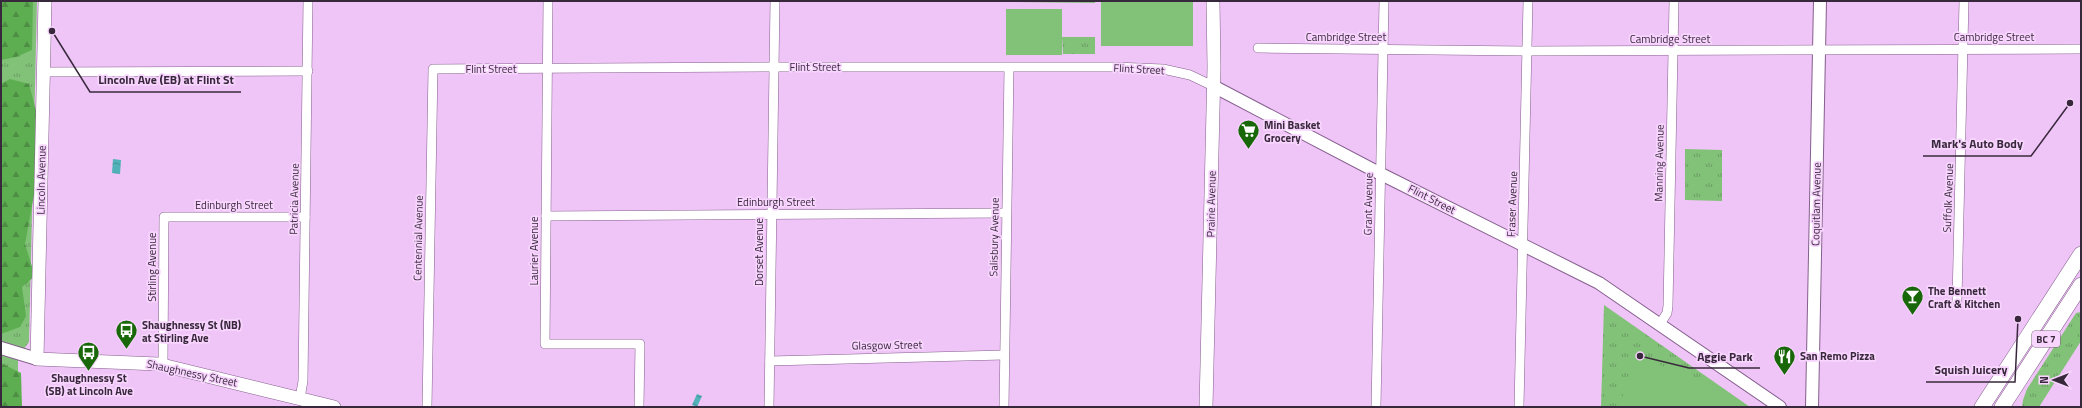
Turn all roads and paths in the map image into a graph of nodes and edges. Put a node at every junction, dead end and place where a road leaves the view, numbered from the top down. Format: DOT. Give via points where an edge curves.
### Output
graph roads {
  1 [pos="45,1"];
  2 [pos="308,1"];
  3 [pos="548,1"];
  4 [pos="774,1"];
  5 [pos="1213,1"];
  6 [pos="1384,1"];
  7 [pos="1528,1"];
  8 [pos="1674,1"];
  9 [pos="1820,1"];
  10 [pos="1964,1"];
  11 [pos="1258,48"];
  12 [pos="1383,49"];
  13 [pos="1819,49"];
  14 [pos="1963,49"];
  15 [pos="2081,49"];
  16 [pos="1527,51"];
  17 [pos="1673,51"];
  18 [pos="773,67"];
  19 [pos="1008,68"];
  20 [pos="433,69"];
  21 [pos="548,70"];
  22 [pos="308,71"];
  23 [pos="43,72"];
  24 [pos="1213,86"];
  25 [pos="1380,174"];
  26 [pos="1006,213"];
  27 [pos="771,214"];
  28 [pos="546,216"];
  29 [pos="164,217"];
  30 [pos="305,217"];
  31 [pos="1523,244"];
  32 [pos="2081,254"];
  33 [pos="2081,285"];
  34 [pos="1957,300"];
  35 [pos="1660,324"];
  36 [pos="1,348"];
  37 [pos="1004,355"];
  38 [pos="37,359"];
  39 [pos="770,361"];
  40 [pos="163,366"];
  41 [pos="300,398"];
  42 [pos="2012,400"];
  43 [pos="334,407"];
  44 [pos="427,407"];
  45 [pos="639,407"];
  46 [pos="769,407"];
  47 [pos="1004,407"];
  48 [pos="1206,407"];
  49 [pos="1376,407"];
  50 [pos="1519,407"];
  51 [pos="1780,407"];
  52 [pos="1812,407"];
  53 [pos="1982,407"];
  54 [pos="2002,407"];
  1 -- 23 [label="main road, Lincoln Avenue"];
  2 -- 22 [label="street, Patricia Avenue"];
  3 -- 21 [label="street, Laurier Avenue"];
  4 -- 18 [label="street, Dorset Avenue"];
  5 -- 24 [label="main road, Prairie Avenue"];
  6 -- 12 [label="street, Grant Avenue"];
  7 -- 16 [label="street, Fraser Avenue"];
  8 -- 17 [label="street, Manning Avenue"];
  9 -- 13 [label="street, Coquitlam Avenue"];
  10 -- 14 [label="street, Suffolk Avenue"];
  11 -- 12 [label="street, Cambridge Street"];
  12 -- 16 [label="street, Cambridge Street"];
  12 -- 25 [label="street, Grant Avenue"];
  13 -- 14 [label="street, Cambridge Street"];
  13 -- 17 [label="street, Cambridge Street"];
  13 -- 52 [label="street, Coquitlam Avenue"];
  14 -- 15 [label="street, Cambridge Street"];
  14 -- 34 [label="street, Suffolk Avenue"];
  16 -- 17 [label="street, Cambridge Street"];
  16 -- 31 [label="street, Fraser Avenue"];
  17 -- 35 [label="street, Manning Avenue" via="1668,306"];
  18 -- 19 [label="street, Flint Street"];
  18 -- 21 [label="street, Flint Street"];
  18 -- 27 [label="street, Dorset Avenue"];
  19 -- 24 [label="street, Flint Street" via="1163,69 1190,75"];
  19 -- 26 [label="street, Salisbury Avenue"];
  20 -- 21 [label="street, Flint Street"];
  20 -- 44 [label="street, Centennial Avenue"];
  21 -- 28 [label="street, Laurier Avenue"];
  22 -- 23 [label="street"];
  22 -- 30 [label="street, Patricia Avenue"];
  23 -- 38 [label="main road, Lincoln Avenue"];
  24 -- 25 [label="street, Flint Street"];
  24 -- 48 [label="main road, Prairie Avenue"];
  25 -- 31 [label="street, Flint Street"];
  25 -- 49 [label="street, Grant Avenue"];
  26 -- 27 [label="street, Edinburgh Street"];
  26 -- 37 [label="street, Salisbury Avenue"];
  27 -- 28 [label="street, Edinburgh Street"];
  27 -- 39 [label="street, Dorset Avenue"];
  28 -- 45 [label="street, Laurier Avenue" via="545,344 640,344"];
  29 -- 30 [label="street, Edinburgh Street"];
  29 -- 40 [label="street, Stirling Avenue"];
  30 -- 41 [label="street, Patricia Avenue" via="303,381"];
  31 -- 35 [label="street, Flint Street" via="1599,283"];
  31 -- 50 [label="street, Fraser Avenue"];
  32 -- 53 [label="main road, BC 7"];
  33 -- 42 [label="main road, BC 7"];
  35 -- 51 [label="street, Flint Street"];
  36 -- 38 [label="street, Shaughnessy Street"];
  37 -- 39 [label="street, Glasgow Street"];
  37 -- 47 [label="street, Salisbury Avenue"];
  38 -- 40 [label="main road, Shaughnessy Street" via="141,362"];
  39 -- 46 [label="street, Dorset Avenue"];
  40 -- 41 [label="main road, Shaughnessy Street"];
  41 -- 43 [label="main road, Shaughnessy Street"];
  42 -- 54 [label="main road, BC 7"];
}
